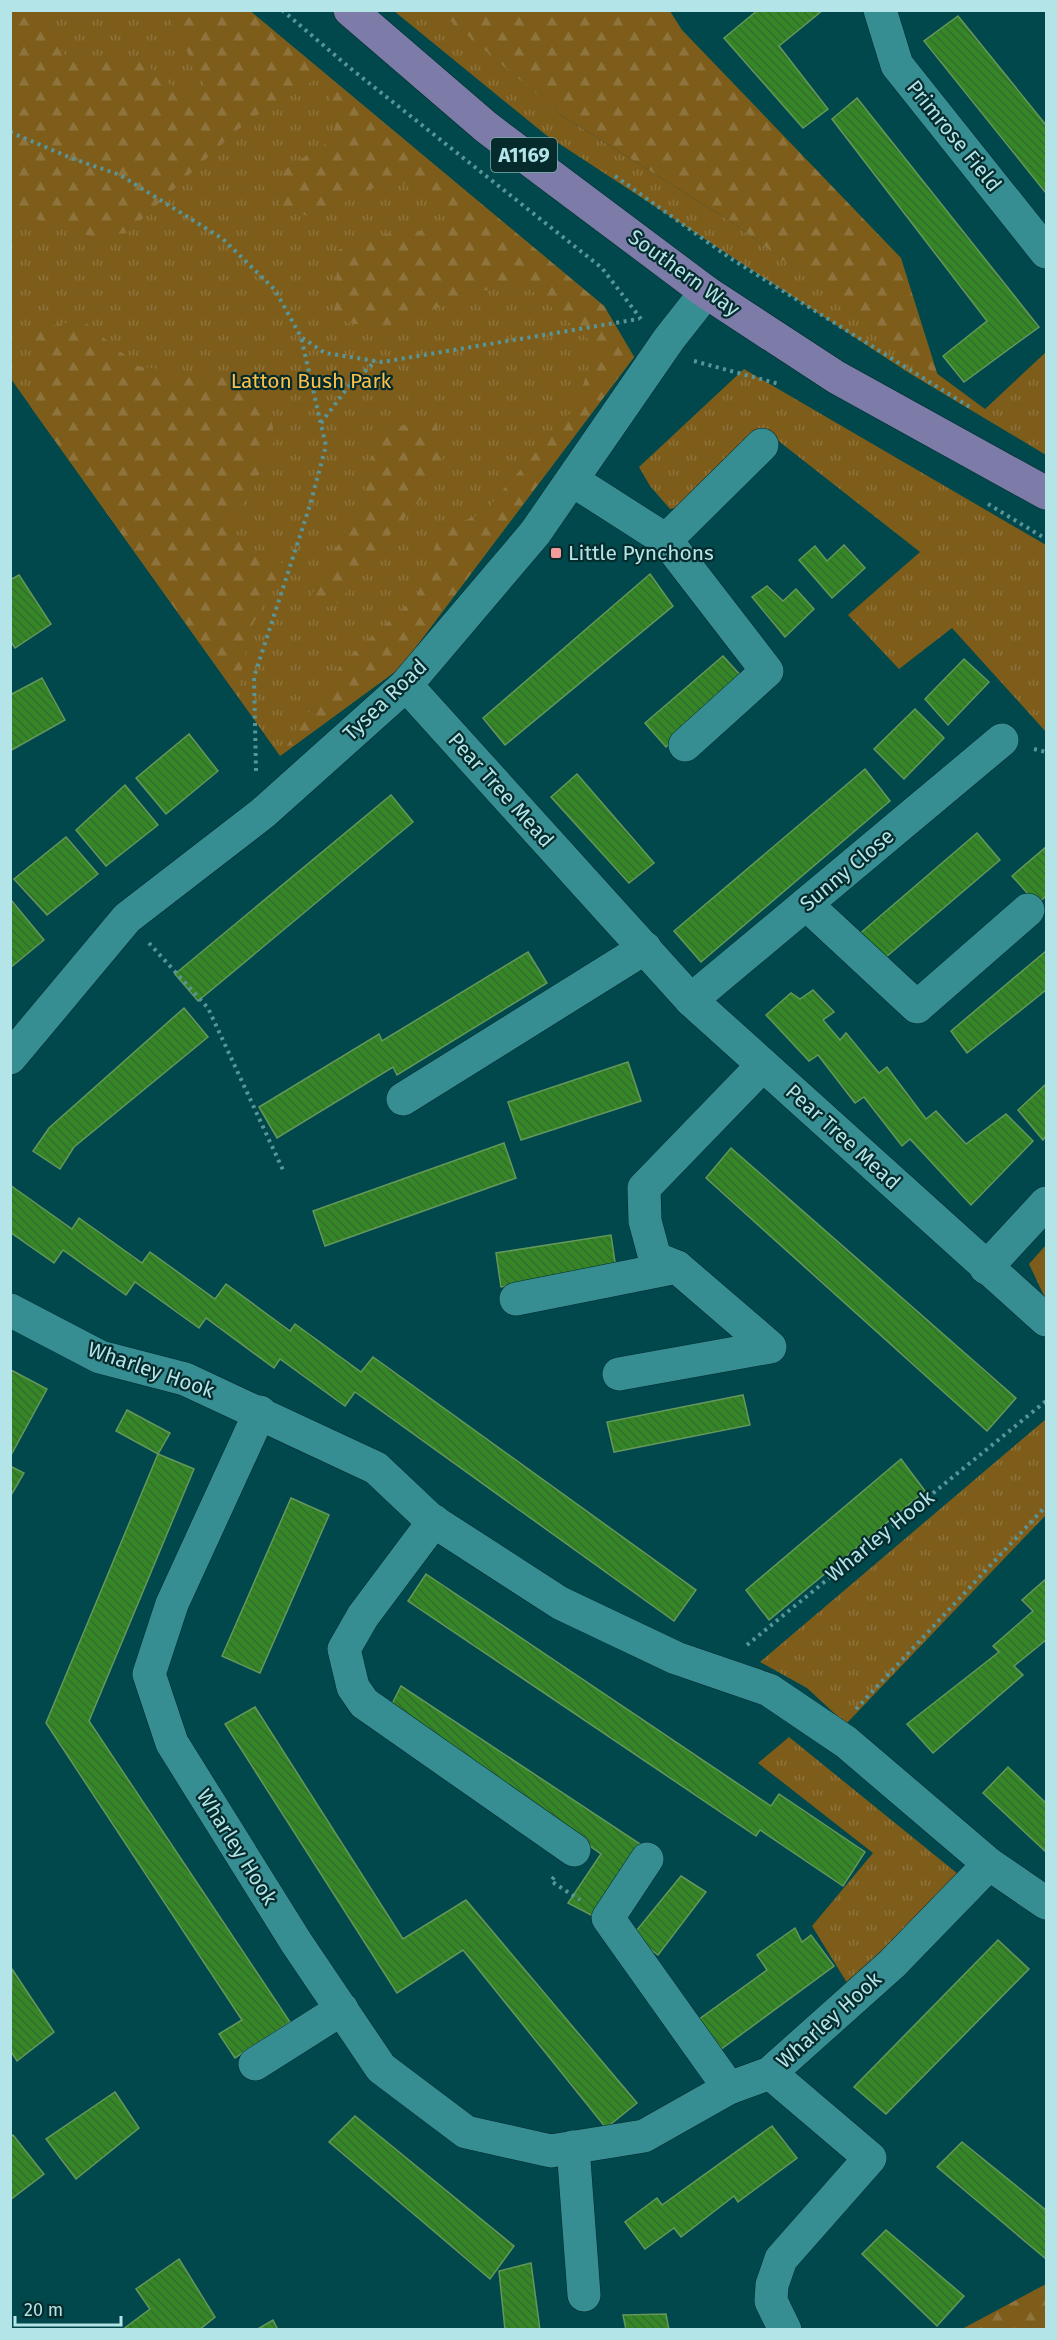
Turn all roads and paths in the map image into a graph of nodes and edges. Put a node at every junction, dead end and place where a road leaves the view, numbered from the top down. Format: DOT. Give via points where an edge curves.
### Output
graph roads {
  1 [pos="282,10"];
  2 [pos="350,10"];
  3 [pos="880,10"];
  4 [pos="10,132"];
  5 [pos="609,172"];
  6 [pos="1047,252"];
  7 [pos="706,292"];
  8 [pos="640,319"];
  9 [pos="301,337"];
  10 [pos="669,339"];
  11 [pos="376,361"];
  12 [pos="782,385"];
  13 [pos="981,414"];
  14 [pos="321,423"];
  15 [pos="762,446"];
  16 [pos="572,480"];
  17 [pos="1047,494"];
  18 [pos="986,503"];
  19 [pos="1047,539"];
  20 [pos="666,540"];
  21 [pos="406,686"];
  22 [pos="1002,740"];
  23 [pos="685,745"];
  24 [pos="263,813"];
  25 [pos="806,904"];
  26 [pos="1028,910"];
  27 [pos="127,918"];
  28 [pos="645,948"];
  29 [pos="691,1000"];
  30 [pos="10,1058"];
  31 [pos="763,1065"];
  32 [pos="403,1099"];
  33 [pos="283,1170"];
  34 [pos="1047,1203"];
  35 [pos="677,1267"];
  36 [pos="986,1268"];
  37 [pos="516,1299"];
  38 [pos="10,1310"];
  39 [pos="1047,1320"];
  40 [pos="619,1374"];
  41 [pos="1047,1401"];
  42 [pos="260,1412"];
  43 [pos="1047,1506"];
  44 [pos="434,1521"];
  45 [pos="714,1672"];
  46 [pos="833,1733"];
  47 [pos="574,1850"];
  48 [pos="647,1859"];
  49 [pos="989,1864"];
  50 [pos="1047,1903"];
  51 [pos="342,2009"];
  52 [pos="255,2064"];
  53 [pos="770,2073"];
  54 [pos="729,2088"];
  55 [pos="573,2147"];
  56 [pos="584,2295"];
  57 [pos="785,2330"];
  1 -- 8 [label="path" via="602,268"];
  2 -- 7 [label="main road, Southern Way / A1169" via="486,127"];
  3 -- 6 [label="street, Primrose Field" via="897,66"];
  4 -- 9 [label="path" via="120,175 223,239 275,290"];
  5 -- 13 [label="path" via="730,258"];
  7 -- 10 [label="street, Tysea Road"];
  7 -- 17 [label="main road, Southern Way / A1169" via="836,377"];
  8 -- 10 [label="path"];
  8 -- 11 [label="path"];
  9 -- 11 [label="path" via="325,353"];
  9 -- 14 [label="path"];
  10 -- 12 [label="path" via="696,363"];
  10 -- 16 [label="street, Tysea Road"];
  11 -- 14 [label="path" via="348,387"];
  14 -- 24 [label="path" via="326,446 254,677 255,764"];
  15 -- 20 [label="street"];
  16 -- 20 [label="street"];
  16 -- 21 [label="street, Tysea Road" via="535,533"];
  18 -- 19 [label="path"];
  20 -- 23 [label="street" via="767,671"];
  21 -- 24 [label="street, Tysea Road"];
  21 -- 28 [label="street, Pear Tree Mead"];
  22 -- 25 [label="street, Sunny Close"];
  24 -- 27 [label="street, Tysea Road"];
  25 -- 26 [label="street" via="917,1007"];
  25 -- 29 [label="street, Sunny Close"];
  27 -- 30 [label="street, Tysea Road"];
  27 -- 33 [label="path" via="208,1008"];
  28 -- 29 [label="street, Pear Tree Mead"];
  28 -- 32 [label="street"];
  29 -- 31 [label="street, Pear Tree Mead"];
  31 -- 35 [label="street" via="644,1188 645,1221 655,1258"];
  31 -- 36 [label="street, Pear Tree Mead"];
  34 -- 36 [label="street"];
  35 -- 37 [label="street"];
  35 -- 40 [label="street" via="770,1347"];
  36 -- 39 [label="street, Pear Tree Mead"];
  38 -- 42 [label="street, Wharley Hook" via="100,1357 185,1378"];
  41 -- 45 [label="path, Wharley Hook"];
  42 -- 44 [label="street, Wharley Hook" via="376,1467"];
  42 -- 51 [label="street, Wharley Hook" via="172,1604 149,1674 172,1743"];
  43 -- 46 [label="path"];
  44 -- 45 [label="street, Wharley Hook" via="560,1603"];
  44 -- 47 [label="street" via="363,1616 344,1649 353,1687 364,1703"];
  45 -- 46 [label="street, Wharley Hook" via="769,1690"];
  46 -- 49 [label="street, Wharley Hook"];
  48 -- 54 [label="street" via="608,1918"];
  49 -- 50 [label="street, Wharley Hook"];
  49 -- 53 [label="street, Wharley Hook" via="892,1964"];
  51 -- 52 [label="street"];
  51 -- 55 [label="street, Wharley Hook" via="381,2068 466,2132 551,2151"];
  53 -- 54 [label="street, Wharley Hook"];
  53 -- 57 [label="street, Wharley Hook" via="870,2158 781,2259 771,2301"];
  54 -- 55 [label="street, Wharley Hook" via="644,2136"];
  55 -- 56 [label="street"];
}
